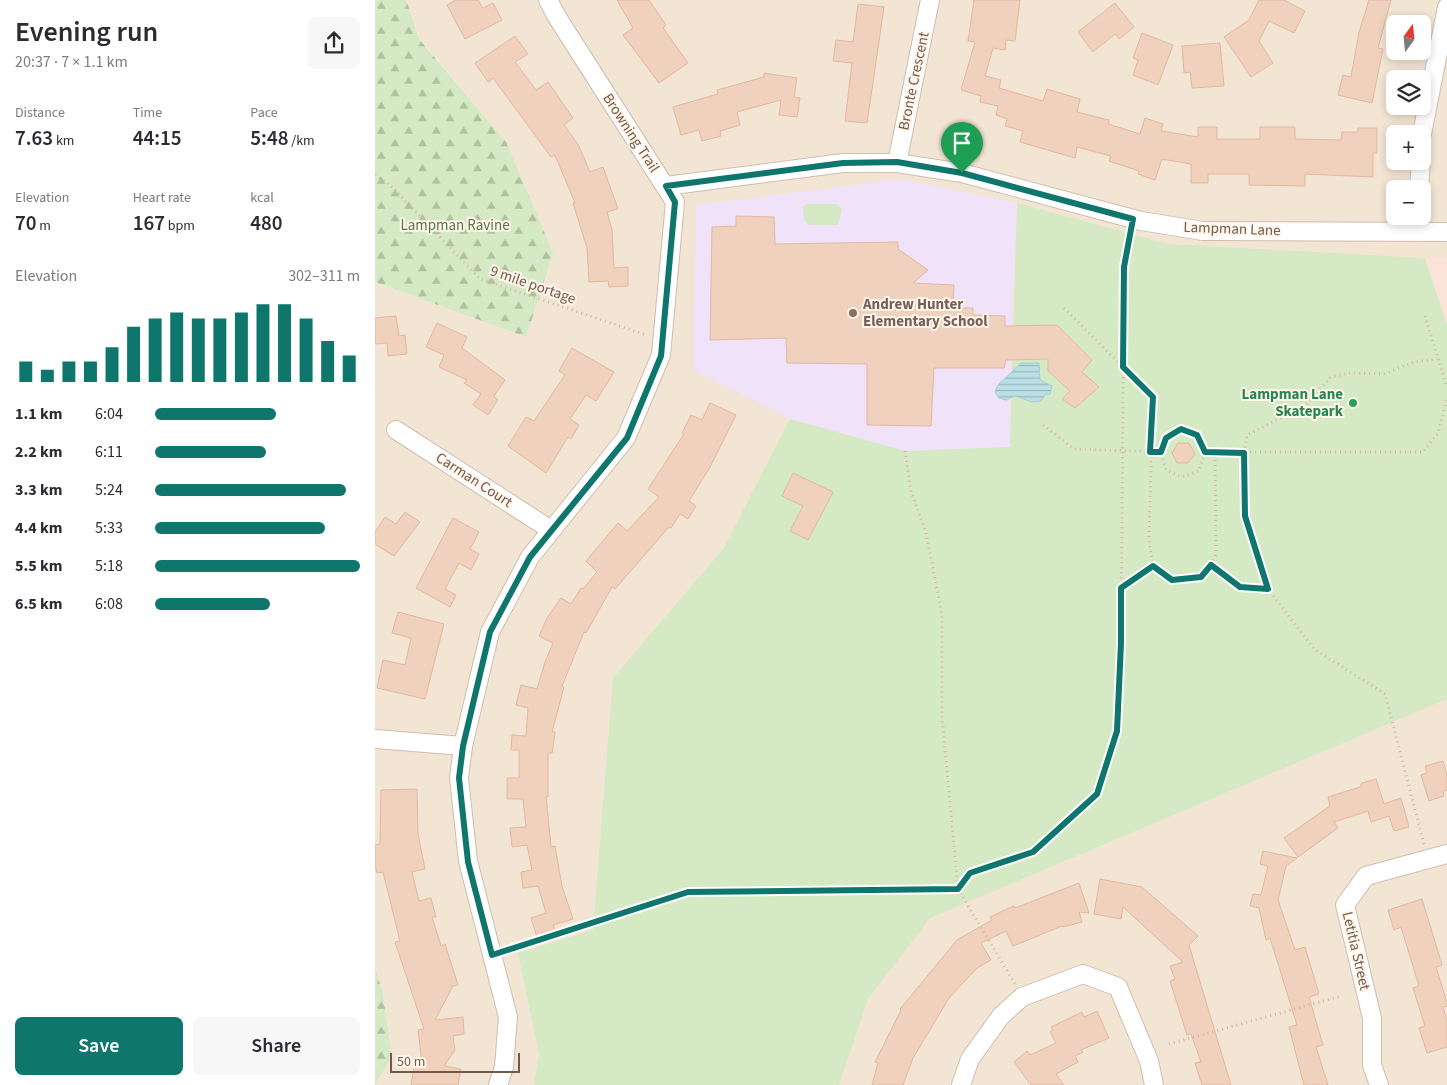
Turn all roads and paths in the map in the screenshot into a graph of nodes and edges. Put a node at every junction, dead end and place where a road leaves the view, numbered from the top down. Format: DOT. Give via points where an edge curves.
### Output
graph roads {
  1 [pos="549,0"];
  2 [pos="930,0"];
  3 [pos="1447,7"];
  4 [pos="1424,125"];
  5 [pos="897,162"];
  6 [pos="375,175"];
  7 [pos="666,186"];
  8 [pos="1133,219"];
  9 [pos="1386,225"];
  10 [pos="1421,225"];
  11 [pos="1447,232"];
  12 [pos="1064,308"];
  13 [pos="1425,316"];
  14 [pos="663,341"];
  15 [pos="1437,359"];
  16 [pos="1123,367"];
  17 [pos="1447,387"];
  18 [pos="1447,398"];
  19 [pos="1043,425"];
  20 [pos="397,430"];
  21 [pos="1121,450"];
  22 [pos="905,451"];
  23 [pos="1150,452"];
  24 [pos="1161,452"];
  25 [pos="1205,452"];
  26 [pos="1215,452"];
  27 [pos="1244,453"];
  28 [pos="551,530"];
  29 [pos="1211,565"];
  30 [pos="1153,566"];
  31 [pos="1121,588"];
  32 [pos="1268,589"];
  33 [pos="375,739"];
  34 [pos="463,746"];
  35 [pos="1447,854"];
  36 [pos="1428,859"];
  37 [pos="958,889"];
  38 [pos="492,955"];
  39 [pos="1341,996"];
  40 [pos="1022,997"];
  41 [pos="1169,1044"];
  42 [pos="498,1085"];
  43 [pos="961,1085"];
  44 [pos="1154,1085"];
  45 [pos="1379,1085"];
  1 -- 7 [label="street, Browning Trail"];
  2 -- 5 [label="street, Bronte Crescent"];
  3 -- 4 [label="street"];
  5 -- 7 [label="street, Lampman Lane" via="843,163"];
  5 -- 8 [label="street, Lampman Lane" via="962,173"];
  6 -- 14 [label="path, 9 mile portage" via="389,184 480,280"];
  7 -- 14 [label="street, Browning Trail" via="675,202"];
  8 -- 9 [label="street, Lampman Lane" via="1203,231"];
  8 -- 16 [label="path" via="1124,267"];
  10 -- 11 [label="street, Lampman Lane"];
  12 -- 16 [label="path"];
  13 -- 15 [label="path"];
  14 -- 28 [label="street, Browning Trail" via="661,356 627,438"];
  15 -- 17 [label="path"];
  15 -- 27 [label="path" via="1414,362 1384,374 1351,372 1331,377 1306,405 1247,435"];
  16 -- 21 [label="path"];
  16 -- 23 [label="path" via="1153,397"];
  18 -- 27 [label="path" via="1438,433 1423,452"];
  19 -- 21 [label="path" via="1074,449"];
  20 -- 28 [label="street, Carman Court"];
  21 -- 23 [label="path"];
  21 -- 31 [label="path"];
  22 -- 37 [label="path" via="911,491 926,533 942,615 942,717"];
  23 -- 24 [label="path"];
  23 -- 30 [label="path" via="1149,539"];
  24 -- 25 [label="path" via="1166,438 1181,429 1197,435"];
  24 -- 25 [label="path" via="1166,470 1182,477 1199,471"];
  25 -- 26 [label="path"];
  26 -- 27 [label="path"];
  26 -- 29 [label="path" via="1215,554"];
  27 -- 32 [label="path" via="1245,516"];
  28 -- 34 [label="street, Browning Trail" via="530,557 490,632"];
  29 -- 30 [label="path" via="1201,577 1172,580"];
  29 -- 32 [label="path" via="1240,587"];
  30 -- 31 [label="path"];
  31 -- 37 [label="path" via="1117,731 1097,794 1033,852 970,873"];
  32 -- 36 [label="path" via="1314,649 1385,694"];
  33 -- 34 [label="street"];
  34 -- 38 [label="street, Browning Trail" via="459,778 468,862"];
  35 -- 36 [label="street, Letitia Street"];
  36 -- 45 [label="street, Letitia Street" via="1366,876 1345,905 1372,1018 1372,1065"];
  37 -- 38 [label="path" via="688,892"];
  37 -- 40 [label="path"];
  38 -- 42 [label="street, Browning Trail" via="508,1017 504,1067"];
  39 -- 41 [label="path"];
  40 -- 43 [label="street" via="1001,1016 970,1059"];
  40 -- 44 [label="street" via="1083,974 1118,987 1149,1061"];
}
